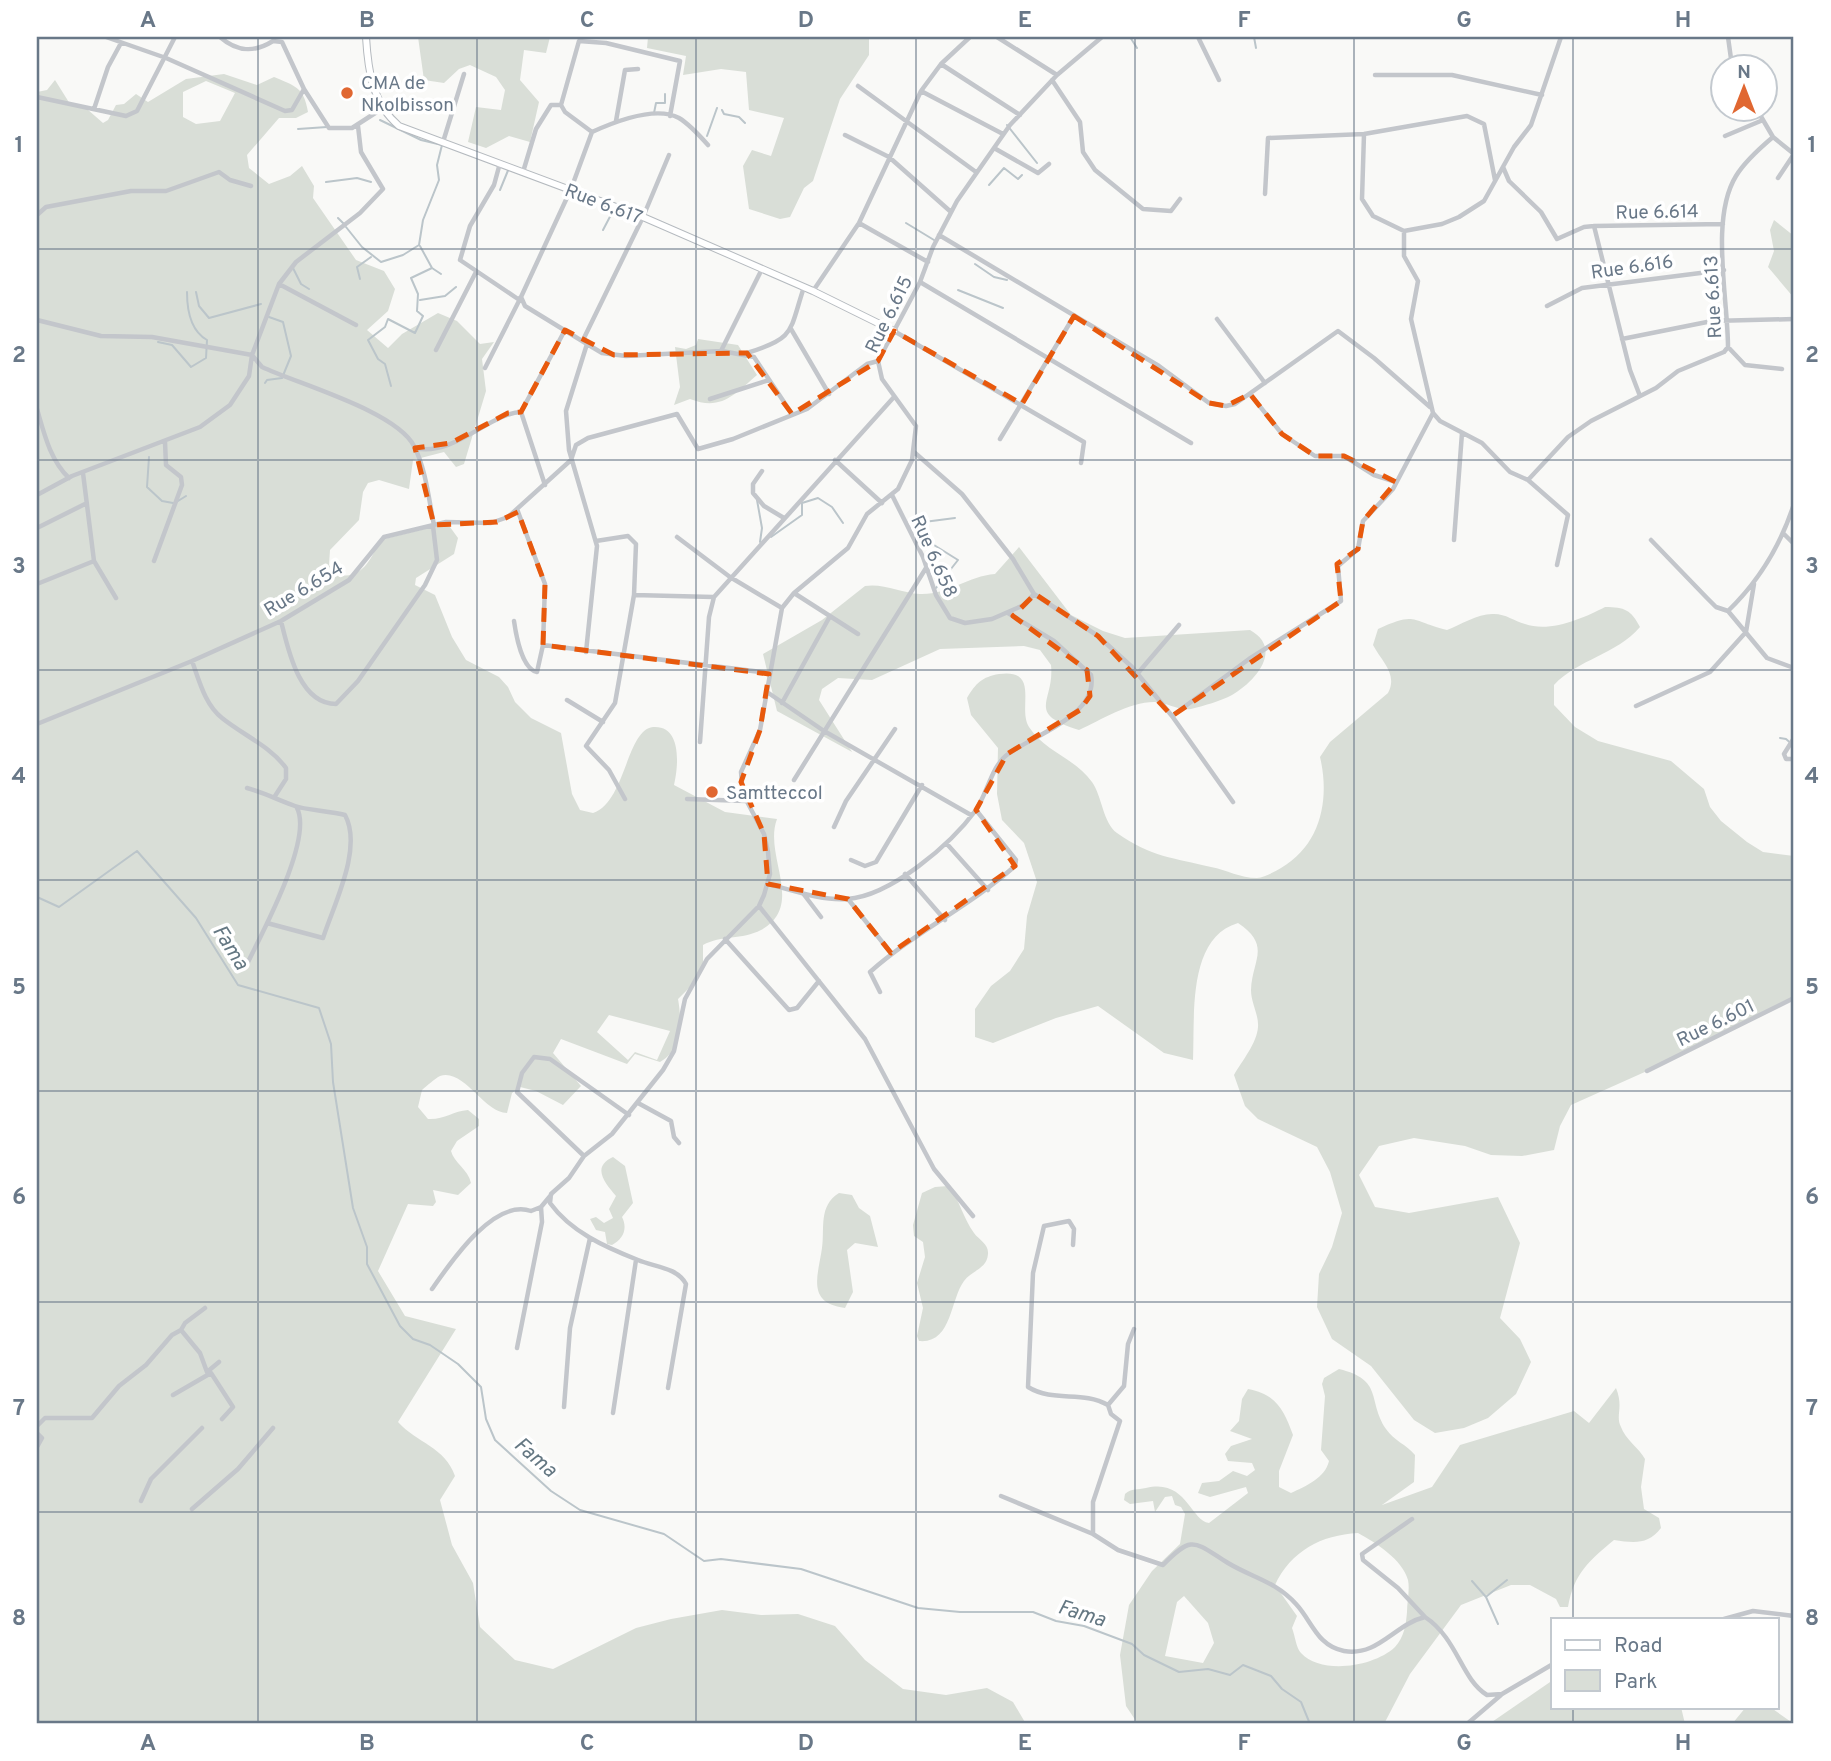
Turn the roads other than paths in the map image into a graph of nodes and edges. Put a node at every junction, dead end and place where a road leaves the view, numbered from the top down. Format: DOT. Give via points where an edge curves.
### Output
graph roads {
  1 [pos="106,37"];
  2 [pos="175,37"];
  3 [pos="220,37"];
  4 [pos="366,37"];
  5 [pos="970,37"];
  6 [pos="998,37"];
  7 [pos="1102,37"];
  8 [pos="1198,37"];
  9 [pos="1561,38"];
  10 [pos="1093,39"];
  11 [pos="121,43"];
  12 [pos="166,58"];
  13 [pos="941,64"];
  14 [pos="638,69"];
  15 [pos="464,74"];
  16 [pos="1056,75"];
  17 [pos="1375,75"];
  18 [pos="1052,80"];
  19 [pos="1219,80"];
  20 [pos="858,86"];
  21 [pos="304,89"];
  22 [pos="921,91"];
  23 [pos="1542,95"];
  24 [pos="37,97"];
  25 [pos="561,106"];
  26 [pos="383,108"];
  27 [pos="94,109"];
  28 [pos="1020,115"];
  29 [pos="670,117"];
  30 [pos="906,120"];
  31 [pos="616,121"];
  32 [pos="1758,122"];
  33 [pos="1764,122"];
  34 [pos="358,126"];
  35 [pos="593,132"];
  36 [pos="1003,134"];
  37 [pos="1364,134"];
  38 [pos="845,135"];
  39 [pos="1725,136"];
  40 [pos="1773,137"];
  41 [pos="443,142"];
  42 [pos="708,145"];
  43 [pos="994,148"];
  44 [pos="1794,154"];
  45 [pos="669,155"];
  46 [pos="889,157"];
  47 [pos="500,163"];
  48 [pos="1049,164"];
  49 [pos="1503,167"];
  50 [pos="523,172"];
  51 [pos="976,173"];
  52 [pos="1779,178"];
  53 [pos="1496,181"];
  54 [pos="251,186"];
  55 [pos="571,189"];
  56 [pos="1265,194"];
  57 [pos="1180,199"];
  58 [pos="951,212"];
  59 [pos="37,215"];
  60 [pos="643,217"];
  61 [pos="859,223"];
  62 [pos="1723,224"];
  63 [pos="1594,228"];
  64 [pos="1404,231"];
  65 [pos="939,235"];
  66 [pos="928,262"];
  67 [pos="762,269"];
  68 [pos="1724,270"];
  69 [pos="476,272"];
  70 [pos="920,282"];
  71 [pos="279,284"];
  72 [pos="1607,284"];
  73 [pos="804,287"];
  74 [pos="813,291"];
  75 [pos="521,297"];
  76 [pos="1547,306"];
  77 [pos="1074,316"];
  78 [pos="1217,319"];
  79 [pos="1794,319"];
  80 [pos="37,320"];
  81 [pos="1727,322"];
  82 [pos="356,325"];
  83 [pos="791,329"];
  84 [pos="565,330"];
  85 [pos="894,331"];
  86 [pos="1622,339"];
  87 [pos="585,342"];
  88 [pos="1728,347"];
  89 [pos="436,350"];
  90 [pos="721,351"];
  91 [pos="747,354"];
  92 [pos="252,355"];
  93 [pos="878,360"];
  94 [pos="1048,360"];
  95 [pos="485,368"];
  96 [pos="1782,369"];
  97 [pos="769,380"];
  98 [pos="1265,383"];
  99 [pos="829,394"];
  100 [pos="1250,394"];
  101 [pos="1640,396"];
  102 [pos="894,397"];
  103 [pos="710,399"];
  104 [pos="1022,404"];
  105 [pos="1430,407"];
  106 [pos="37,409"];
  107 [pos="521,412"];
  108 [pos="1433,413"];
  109 [pos="792,414"];
  110 [pos="1462,433"];
  111 [pos="1000,439"];
  112 [pos="165,442"];
  113 [pos="1191,443"];
  114 [pos="415,448"];
  115 [pos="914,452"];
  116 [pos="572,460"];
  117 [pos="835,460"];
  118 [pos="1081,463"];
  119 [pos="762,471"];
  120 [pos="83,473"];
  121 [pos="69,478"];
  122 [pos="1528,480"];
  123 [pos="1396,482"];
  124 [pos="545,485"];
  125 [pos="37,495"];
  126 [pos="892,495"];
  127 [pos="882,503"];
  128 [pos="85,504"];
  129 [pos="1794,504"];
  130 [pos="517,509"];
  131 [pos="783,518"];
  132 [pos="433,526"];
  133 [pos="37,528"];
  134 [pos="1784,534"];
  135 [pos="677,537"];
  136 [pos="1454,540"];
  137 [pos="1651,540"];
  138 [pos="596,541"];
  139 [pos="1794,544"];
  140 [pos="94,561"];
  141 [pos="154,561"];
  142 [pos="1557,565"];
  143 [pos="926,569"];
  144 [pos="730,577"];
  145 [pos="1754,583"];
  146 [pos="37,584"];
  147 [pos="794,593"];
  148 [pos="1034,594"];
  149 [pos="634,595"];
  150 [pos="714,597"];
  151 [pos="116,598"];
  152 [pos="782,608"];
  153 [pos="1728,611"];
  154 [pos="1008,613"];
  155 [pos="829,618"];
  156 [pos="281,621"];
  157 [pos="514,621"];
  158 [pos="1179,625"];
  159 [pos="1746,632"];
  160 [pos="858,634"];
  161 [pos="543,645"];
  162 [pos="586,652"];
  163 [pos="624,656"];
  164 [pos="192,661"];
  165 [pos="706,666"];
  166 [pos="1794,668"];
  167 [pos="769,673"];
  168 [pos="1138,673"];
  169 [pos="767,692"];
  170 [pos="566,700"];
  171 [pos="782,703"];
  172 [pos="1636,706"];
  173 [pos="1172,716"];
  174 [pos="603,722"];
  175 [pos="37,724"];
  176 [pos="895,729"];
  177 [pos="824,731"];
  178 [pos="1794,738"];
  179 [pos="701,742"];
  180 [pos="873,759"];
  181 [pos="1794,759"];
  182 [pos="794,780"];
  183 [pos="922,785"];
  184 [pos="247,788"];
  185 [pos="275,796"];
  186 [pos="625,799"];
  187 [pos="687,799"];
  188 [pos="746,801"];
  189 [pos="1233,802"];
  190 [pos="297,808"];
  191 [pos="976,810"];
  192 [pos="971,815"];
  193 [pos="834,827"];
  194 [pos="947,844"];
  195 [pos="850,860"];
  196 [pos="905,874"];
  197 [pos="768,884"];
  198 [pos="988,890"];
  199 [pos="801,892"];
  200 [pos="848,899"];
  201 [pos="759,906"];
  202 [pos="821,917"];
  203 [pos="945,920"];
  204 [pos="267,923"];
  205 [pos="725,939"];
  206 [pos="891,953"];
  207 [pos="248,962"];
  208 [pos="819,981"];
  209 [pos="880,992"];
  210 [pos="1794,998"];
  211 [pos="1647,1071"];
  212 [pos="638,1103"];
  213 [pos="629,1115"];
  214 [pos="679,1143"];
  215 [pos="584,1156"];
  216 [pos="551,1194"];
  217 [pos="541,1207"];
  218 [pos="973,1216"];
  219 [pos="590,1238"];
  220 [pos="1073,1245"];
  221 [pos="636,1260"];
  222 [pos="432,1289"];
  223 [pos="205,1308"];
  224 [pos="1134,1329"];
  225 [pos="181,1330"];
  226 [pos="517,1348"];
  227 [pos="219,1362"];
  228 [pos="207,1372"];
  229 [pos="668,1388"];
  230 [pos="173,1395"];
  231 [pos="1108,1405"];
  232 [pos="564,1407"];
  233 [pos="613,1413"];
  234 [pos="222,1419"];
  235 [pos="37,1426"];
  236 [pos="202,1428"];
  237 [pos="273,1428"];
  238 [pos="37,1433"];
  239 [pos="37,1447"];
  240 [pos="1001,1496"];
  241 [pos="141,1501"];
  242 [pos="192,1509"];
  243 [pos="1412,1519"];
  244 [pos="1093,1534"];
  245 [pos="1794,1616"];
  246 [pos="1425,1617"];
  247 [pos="1728,1618"];
  248 [pos="1551,1665"];
  249 [pos="1502,1694"];
  250 [pos="1467,1724"];
  1 -- 11 [label="street"];
  2 -- 12 [label="street"];
  3 -- 21 [label="street" via="243,50 282,42"];
  4 -- 26 [label="street, Rue 6.617" via="369,71"];
  5 -- 13 [label="street"];
  6 -- 16 [label="street"];
  7 -- 10 [label="street, Rue 6.615"];
  8 -- 19 [label="street"];
  9 -- 23 [label="street"];
  10 -- 16 [label="street, Rue 6.615"];
  11 -- 12 [label="street"];
  11 -- 27 [label="street"];
  12 -- 21 [label="street" via="285,111 292,110"];
  12 -- 27 [label="street" via="137,111 125,116"];
  13 -- 22 [label="street"];
  13 -- 28 [label="street"];
  14 -- 31 [label="street" via="625,70"];
  15 -- 41 [label="street"];
  16 -- 18 [label="street, Rue 6.615"];
  17 -- 23 [label="street" via="1452,75"];
  18 -- 28 [label="street, Rue 6.615"];
  18 -- 57 [label="street" via="1080,122 1083,152 1095,170 1147,211 1171,211"];
  20 -- 30 [label="street"];
  21 -- 34 [label="street" via="329,128"];
  22 -- 30 [label="street"];
  22 -- 36 [label="street"];
  23 -- 49 [label="street" via="1531,125"];
  24 -- 27 [label="street"];
  25 -- 29 [label="street" via="577,43 583,40 680,61"];
  25 -- 35 [label="street"];
  25 -- 50 [label="street" via="551,105 536,129"];
  26 -- 34 [label="street"];
  26 -- 41 [label="street, Rue 6.617" via="399,126"];
  28 -- 36 [label="street, Rue 6.615"];
  29 -- 31 [label="street" via="646,115"];
  29 -- 42 [label="street" via="679,118"];
  30 -- 46 [label="street"];
  30 -- 51 [label="street"];
  31 -- 35 [label="street"];
  32 -- 39 [label="street"];
  33 -- 40 [label="street"];
  34 -- 71 [label="street" via="361,152 383,188 360,214 296,262"];
  35 -- 55 [label="street"];
  36 -- 43 [label="street, Rue 6.615"];
  37 -- 53 [label="street" via="1467,116 1476,119 1484,124"];
  37 -- 56 [label="street" via="1268,138"];
  37 -- 64 [label="street" via="1365,208 1385,224"];
  38 -- 46 [label="street"];
  40 -- 44 [label="street"];
  40 -- 62 [label="street, Rue 6.613" via="1736,175"];
  41 -- 47 [label="street, Rue 6.617"];
  43 -- 48 [label="street" via="1038,173"];
  43 -- 51 [label="street, Rue 6.615"];
  44 -- 52 [label="street"];
  45 -- 60 [label="street"];
  46 -- 58 [label="street"];
  46 -- 61 [label="street"];
  47 -- 50 [label="street, Rue 6.617"];
  47 -- 69 [label="street" via="494,185 470,226 460,260"];
  49 -- 53 [label="street"];
  49 -- 63 [label="street, Rue 6.614" via="1509,181 1541,212 1557,239 1584,227"];
  50 -- 55 [label="street, Rue 6.617"];
  51 -- 58 [label="street, Rue 6.615"];
  53 -- 64 [label="street" via="1475,209 1442,224"];
  54 -- 59 [label="street" via="219,172 166,191 131,191 46,207"];
  55 -- 60 [label="street, Rue 6.617"];
  55 -- 75 [label="street"];
  58 -- 65 [label="street, Rue 6.615"];
  60 -- 67 [label="street, Rue 6.617"];
  60 -- 87 [label="street"];
  61 -- 66 [label="street"];
  61 -- 74 [label="street"];
  62 -- 63 [label="street, Rue 6.614"];
  62 -- 68 [label="street, Rue 6.613"];
  63 -- 72 [label="street"];
  64 -- 105 [label="street" via="1404,256 1419,281 1411,319"];
  65 -- 66 [label="street, Rue 6.615"];
  65 -- 77 [label="street"];
  66 -- 70 [label="street, Rue 6.615"];
  67 -- 73 [label="street, Rue 6.617"];
  67 -- 90 [label="street"];
  68 -- 72 [label="street, Rue 6.616"];
  68 -- 81 [label="street, Rue 6.613"];
  69 -- 75 [label="street" via="508,294"];
  69 -- 89 [label="street"];
  70 -- 85 [label="street, Rue 6.615"];
  70 -- 94 [label="street"];
  71 -- 82 [label="street"];
  71 -- 92 [label="street"];
  72 -- 76 [label="street, Rue 6.616" via="1569,292"];
  72 -- 86 [label="street"];
  73 -- 74 [label="street, Rue 6.617"];
  73 -- 83 [label="street"];
  74 -- 85 [label="street, Rue 6.617"];
  75 -- 84 [label="street" via="525,306"];
  75 -- 95 [label="street"];
  77 -- 94 [label="street"];
  77 -- 100 [label="street" via="1159,366 1209,403 1226,406"];
  78 -- 98 [label="street"];
  79 -- 81 [label="street"];
  80 -- 92 [label="street" via="101,337 152,337"];
  81 -- 86 [label="street" via="1697,323"];
  81 -- 88 [label="street, Rue 6.613"];
  83 -- 91 [label="street" via="778,343"];
  83 -- 99 [label="street"];
  84 -- 87 [label="street"];
  84 -- 107 [label="street"];
  85 -- 93 [label="street, Rue 6.615"];
  85 -- 104 [label="street"];
  86 -- 101 [label="street"];
  87 -- 90 [label="street" via="602,353 626,356"];
  87 -- 116 [label="street" via="565,411"];
  88 -- 96 [label="street" via="1745,365"];
  88 -- 101 [label="street, Rue 6.613"];
  90 -- 91 [label="street"];
  91 -- 97 [label="street" via="757,360"];
  92 -- 112 [label="street" via="248,376 230,405 201,427"];
  92 -- 114 [label="street" via="262,367 384,419"];
  93 -- 99 [label="street, Rue 6.654"];
  93 -- 102 [label="street, Rue 6.615" via="882,379"];
  94 -- 104 [label="street"];
  94 -- 113 [label="street"];
  97 -- 103 [label="street"];
  97 -- 109 [label="street"];
  98 -- 100 [label="street"];
  98 -- 105 [label="street" via="1338,331"];
  99 -- 109 [label="street, Rue 6.654"];
  100 -- 123 [label="street" via="1282,434 1315,456 1344,456 1374,475"];
  101 -- 122 [label="street, Rue 6.613" via="1568,437"];
  102 -- 115 [label="street, Rue 6.615" via="916,426"];
  102 -- 117 [label="street"];
  104 -- 111 [label="street"];
  104 -- 118 [label="street" via="1084,442"];
  105 -- 108 [label="street"];
  106 -- 121 [label="street" via="60,470"];
  107 -- 114 [label="street" via="508,412 451,443"];
  107 -- 124 [label="street"];
  108 -- 110 [label="street"];
  108 -- 123 [label="street"];
  109 -- 116 [label="street, Rue 6.654" via="698,449 677,414 588,438 576,445"];
  110 -- 122 [label="street" via="1482,443 1510,472"];
  110 -- 136 [label="street"];
  112 -- 120 [label="street"];
  112 -- 141 [label="street" via="166,465 181,477 182,485"];
  114 -- 132 [label="street"];
  115 -- 126 [label="street, Rue 6.615"];
  115 -- 148 [label="street" via="962,494"];
  116 -- 124 [label="street, Rue 6.654"];
  116 -- 138 [label="street"];
  117 -- 127 [label="street"];
  117 -- 131 [label="street"];
  119 -- 131 [label="street" via="752,492"];
  120 -- 121 [label="street"];
  120 -- 128 [label="street"];
  121 -- 125 [label="street"];
  122 -- 142 [label="street" via="1568,515"];
  123 -- 173 [label="street" via="1363,521 1359,549 1338,566 1341,601 1249,659"];
  124 -- 130 [label="street, Rue 6.654"];
  126 -- 127 [label="street, Rue 6.615"];
  126 -- 143 [label="street, Rue 6.658"];
  127 -- 147 [label="street, Rue 6.615" via="867,514 846,550"];
  128 -- 133 [label="street"];
  128 -- 140 [label="street"];
  129 -- 134 [label="street"];
  130 -- 132 [label="street, Rue 6.654" via="497,522"];
  130 -- 161 [label="street" via="545,584"];
  131 -- 144 [label="street"];
  132 -- 156 [label="street, Rue 6.654" via="381,538 349,580"];
  132 -- 156 [label="street" via="437,560 425,585 358,681 336,704 327,704 311,692 297,674"];
  134 -- 139 [label="street"];
  134 -- 145 [label="street"];
  135 -- 144 [label="street"];
  137 -- 153 [label="street" via="1716,607"];
  138 -- 149 [label="street" via="628,536 635,540"];
  138 -- 162 [label="street"];
  140 -- 146 [label="street"];
  140 -- 151 [label="street"];
  143 -- 154 [label="street, Rue 6.658" via="950,618 979,622"];
  143 -- 177 [label="street"];
  144 -- 150 [label="street"];
  144 -- 152 [label="street"];
  145 -- 153 [label="street"];
  145 -- 159 [label="street"];
  147 -- 152 [label="street, Rue 6.615"];
  147 -- 155 [label="street"];
  148 -- 154 [label="street, Rue 6.658"];
  148 -- 168 [label="street" via="1082,623"];
  149 -- 150 [label="street"];
  149 -- 163 [label="street"];
  150 -- 165 [label="street"];
  152 -- 167 [label="street, Rue 6.615"];
  153 -- 159 [label="street"];
  154 -- 191 [label="street" via="1077,660 1091,675 1092,689 1080,710 1002,760"];
  155 -- 160 [label="street"];
  155 -- 171 [label="street"];
  156 -- 164 [label="street, Rue 6.654"];
  157 -- 161 [label="street" via="516,637 534,672 539,669"];
  158 -- 168 [label="street"];
  159 -- 166 [label="street" via="1767,658"];
  159 -- 172 [label="street" via="1710,672"];
  161 -- 162 [label="street"];
  162 -- 163 [label="street"];
  163 -- 165 [label="street"];
  163 -- 174 [label="street" via="615,703"];
  164 -- 175 [label="street, Rue 6.654"];
  164 -- 185 [label="street" via="203,692 220,717 286,768 286,779"];
  165 -- 167 [label="street"];
  165 -- 179 [label="street"];
  167 -- 169 [label="street, Rue 6.615"];
  168 -- 173 [label="street"];
  169 -- 171 [label="street"];
  169 -- 188 [label="street, Rue 6.615" via="760,730 741,772"];
  170 -- 174 [label="street"];
  171 -- 177 [label="street"];
  173 -- 189 [label="street"];
  174 -- 186 [label="street" via="586,746 609,770"];
  176 -- 180 [label="street"];
  177 -- 180 [label="street"];
  177 -- 182 [label="street"];
  178 -- 181 [label="street" via="1784,756"];
  180 -- 183 [label="street"];
  180 -- 193 [label="street"];
  183 -- 192 [label="street"];
  183 -- 195 [label="street" via="876,862 865,866"];
  184 -- 185 [label="street"];
  185 -- 190 [label="street"];
  187 -- 188 [label="street"];
  188 -- 197 [label="street, Rue 6.615" via="764,834"];
  190 -- 204 [label="street" via="299,833 294,854"];
  190 -- 204 [label="street" via="345,815 353,844 323,938"];
  191 -- 192 [label="street"];
  191 -- 198 [label="street" via="1017,863"];
  192 -- 194 [label="street"];
  194 -- 196 [label="street"];
  194 -- 198 [label="street"];
  196 -- 200 [label="street"];
  196 -- 203 [label="street"];
  197 -- 199 [label="street"];
  197 -- 201 [label="street"];
  198 -- 203 [label="street"];
  199 -- 200 [label="street"];
  199 -- 202 [label="street"];
  200 -- 206 [label="street"];
  201 -- 205 [label="street"];
  201 -- 208 [label="street"];
  203 -- 206 [label="street"];
  204 -- 207 [label="street"];
  205 -- 208 [label="street" via="789,1010 797,1008"];
  205 -- 212 [label="street" via="688,991 674,1051"];
  206 -- 209 [label="street" via="870,972"];
  208 -- 218 [label="street" via="870,1046 934,1169"];
  210 -- 211 [label="street, Rue 6.601"];
  212 -- 213 [label="street"];
  212 -- 214 [label="street" via="671,1121"];
  213 -- 215 [label="street"];
  213 -- 215 [label="street" via="550,1059 534,1057 522,1073 517,1092"];
  215 -- 216 [label="street"];
  216 -- 217 [label="street"];
  216 -- 219 [label="street" via="550,1203 557,1213"];
  217 -- 222 [label="street" via="531,1211 522,1207 493,1217"];
  217 -- 226 [label="street" via="542,1222"];
  219 -- 221 [label="street"];
  219 -- 232 [label="street" via="570,1328"];
  220 -- 231 [label="street" via="1074,1229 1069,1221 1044,1226 1033,1273 1028,1388 1060,1397 1088,1395"];
  221 -- 229 [label="street" via="679,1274 686,1284"];
  221 -- 233 [label="street"];
  223 -- 225 [label="street"];
  224 -- 231 [label="street" via="1124,1386"];
  225 -- 228 [label="street" via="200,1353"];
  225 -- 235 [label="street" via="119,1386 92,1418 45,1418"];
  227 -- 228 [label="street"];
  228 -- 230 [label="street" via="187,1390"];
  228 -- 234 [label="street" via="233,1407"];
  231 -- 244 [label="street" via="1120,1422 1093,1502"];
  236 -- 241 [label="street" via="151,1479"];
  237 -- 242 [label="street" via="238,1469"];
  238 -- 239 [label="street" via="42,1438"];
  240 -- 244 [label="street"];
  243 -- 246 [label="street" via="1362,1554 1363,1560"];
  244 -- 246 [label="street" via="1118,1550 1158,1565 1187,1544 1216,1553 1275,1585 1296,1604 1322,1640 1337,1649 1367,1650"];
  245 -- 247 [label="street" via="1753,1611"];
  246 -- 249 [label="street" via="1449,1637 1481,1691"];
  248 -- 249 [label="street"];
  249 -- 250 [label="street"];
}
